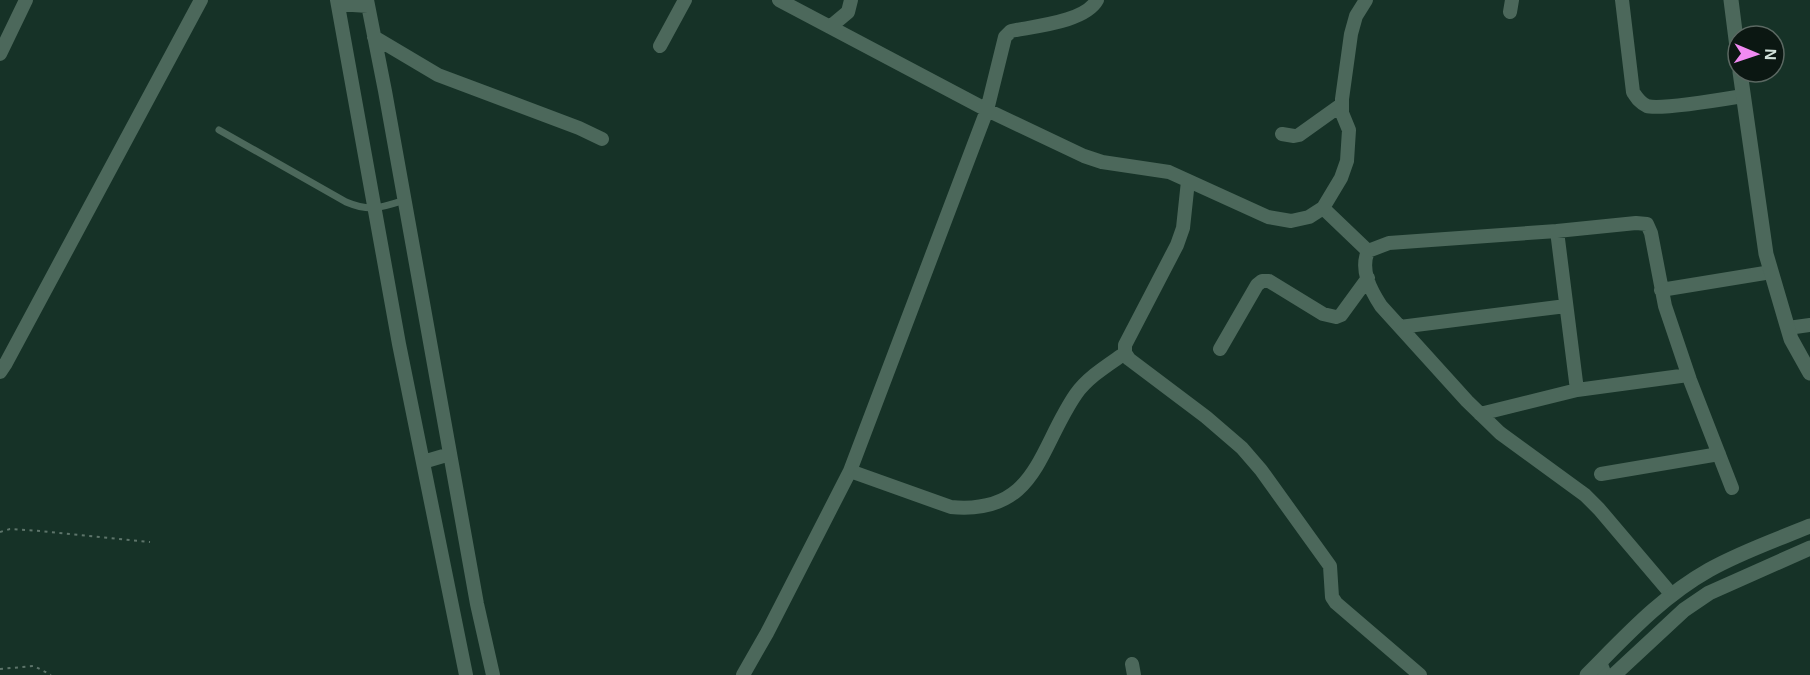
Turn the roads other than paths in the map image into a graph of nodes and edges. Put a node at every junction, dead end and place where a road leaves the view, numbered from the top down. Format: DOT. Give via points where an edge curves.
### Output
graph roads {
  1 [pos="26,0"];
  2 [pos="201,0"];
  3 [pos="686,0"];
  4 [pos="778,0"];
  5 [pos="851,0"];
  6 [pos="1097,0"];
  7 [pos="1366,0"];
  8 [pos="1622,0"];
  9 [pos="1731,0"];
  10 [pos="338,2"];
  11 [pos="367,3"];
  12 [pos="1734,24"];
  13 [pos="830,27"];
  14 [pos="374,37"];
  15 [pos="660,46"];
  16 [pos="0,54"];
  17 [pos="1742,84"];
  18 [pos="1743,96"];
  19 [pos="1341,105"];
  20 [pos="987,110"];
  21 [pos="219,130"];
  22 [pos="1282,134"];
  23 [pos="602,139"];
  24 [pos="1188,181"];
  25 [pos="405,201"];
  26 [pos="1323,208"];
  27 [pos="375,209"];
  28 [pos="1557,231"];
  29 [pos="1368,251"];
  30 [pos="1771,272"];
  31 [pos="1368,278"];
  32 [pos="1661,290"];
  33 [pos="1566,306"];
  34 [pos="1810,325"];
  35 [pos="1400,327"];
  36 [pos="1788,328"];
  37 [pos="1220,349"];
  38 [pos="1125,352"];
  39 [pos="0,372"];
  40 [pos="1810,373"];
  41 [pos="1688,375"];
  42 [pos="1577,390"];
  43 [pos="1480,414"];
  44 [pos="450,454"];
  45 [pos="1719,454"];
  46 [pos="423,462"];
  47 [pos="850,471"];
  48 [pos="1600,474"];
  49 [pos="1732,488"];
  50 [pos="1810,525"];
  51 [pos="1810,548"];
  52 [pos="1672,594"];
  53 [pos="1603,669"];
  54 [pos="466,675"];
  55 [pos="493,675"];
  56 [pos="743,675"];
  57 [pos="1420,675"];
  58 [pos="1587,675"];
  59 [pos="1614,675"];
  1 -- 16 [label="street"];
  2 -- 39 [label="street"];
  3 -- 15 [label="street"];
  4 -- 13 [label="street"];
  5 -- 13 [label="street" via="848,12"];
  6 -- 20 [label="street" via="1086,13 1008,33"];
  7 -- 19 [label="street" via="1356,16"];
  8 -- 18 [label="street" via="1633,92 1639,101 1648,107"];
  9 -- 12 [label="street"];
  10 -- 11 [label="street"];
  10 -- 27 [label="street"];
  11 -- 14 [label="street"];
  13 -- 20 [label="street"];
  14 -- 23 [label="street" via="438,75"];
  14 -- 25 [label="street"];
  17 -- 18 [label="street"];
  18 -- 30 [label="street"];
  19 -- 22 [label="street" via="1299,135"];
  19 -- 26 [label="street" via="1349,130 1347,161"];
  20 -- 24 [label="street" via="1084,156 1169,172"];
  20 -- 47 [label="street"];
  21 -- 27 [label="lane" via="345,202"];
  24 -- 26 [label="street" via="1268,217 1300,220"];
  24 -- 38 [label="street" via="1183,228"];
  25 -- 27 [label="lane"];
  25 -- 44 [label="street"];
  26 -- 29 [label="street"];
  27 -- 46 [label="street"];
  28 -- 29 [label="street" via="1389,243"];
  28 -- 32 [label="street" via="1647,224"];
  28 -- 33 [label="street"];
  29 -- 31 [label="street" via="1364,265"];
  30 -- 32 [label="street"];
  30 -- 36 [label="street"];
  31 -- 35 [label="street" via="1381,306"];
  31 -- 37 [label="street" via="1336,317 1323,314 1262,280"];
  32 -- 41 [label="street"];
  33 -- 35 [label="street"];
  33 -- 42 [label="street"];
  34 -- 36 [label="street"];
  35 -- 43 [label="street"];
  36 -- 40 [label="street"];
  38 -- 47 [label="street" via="1076,395 1028,479 1002,501 984,507 951,507"];
  38 -- 57 [label="street" via="1248,455 1330,566 1336,603"];
  41 -- 42 [label="street"];
  41 -- 45 [label="street"];
  42 -- 43 [label="street"];
  43 -- 52 [label="street" via="1592,502"];
  44 -- 46 [label="street"];
  44 -- 55 [label="street"];
  45 -- 48 [label="street"];
  45 -- 49 [label="street"];
  46 -- 54 [label="street"];
  47 -- 56 [label="street"];
  50 -- 52 [label="street" via="1708,571"];
  51 -- 59 [label="street" via="1709,593 1684,610"];
  52 -- 53 [label="street" via="1643,619"];
  53 -- 58 [label="street"];
}
